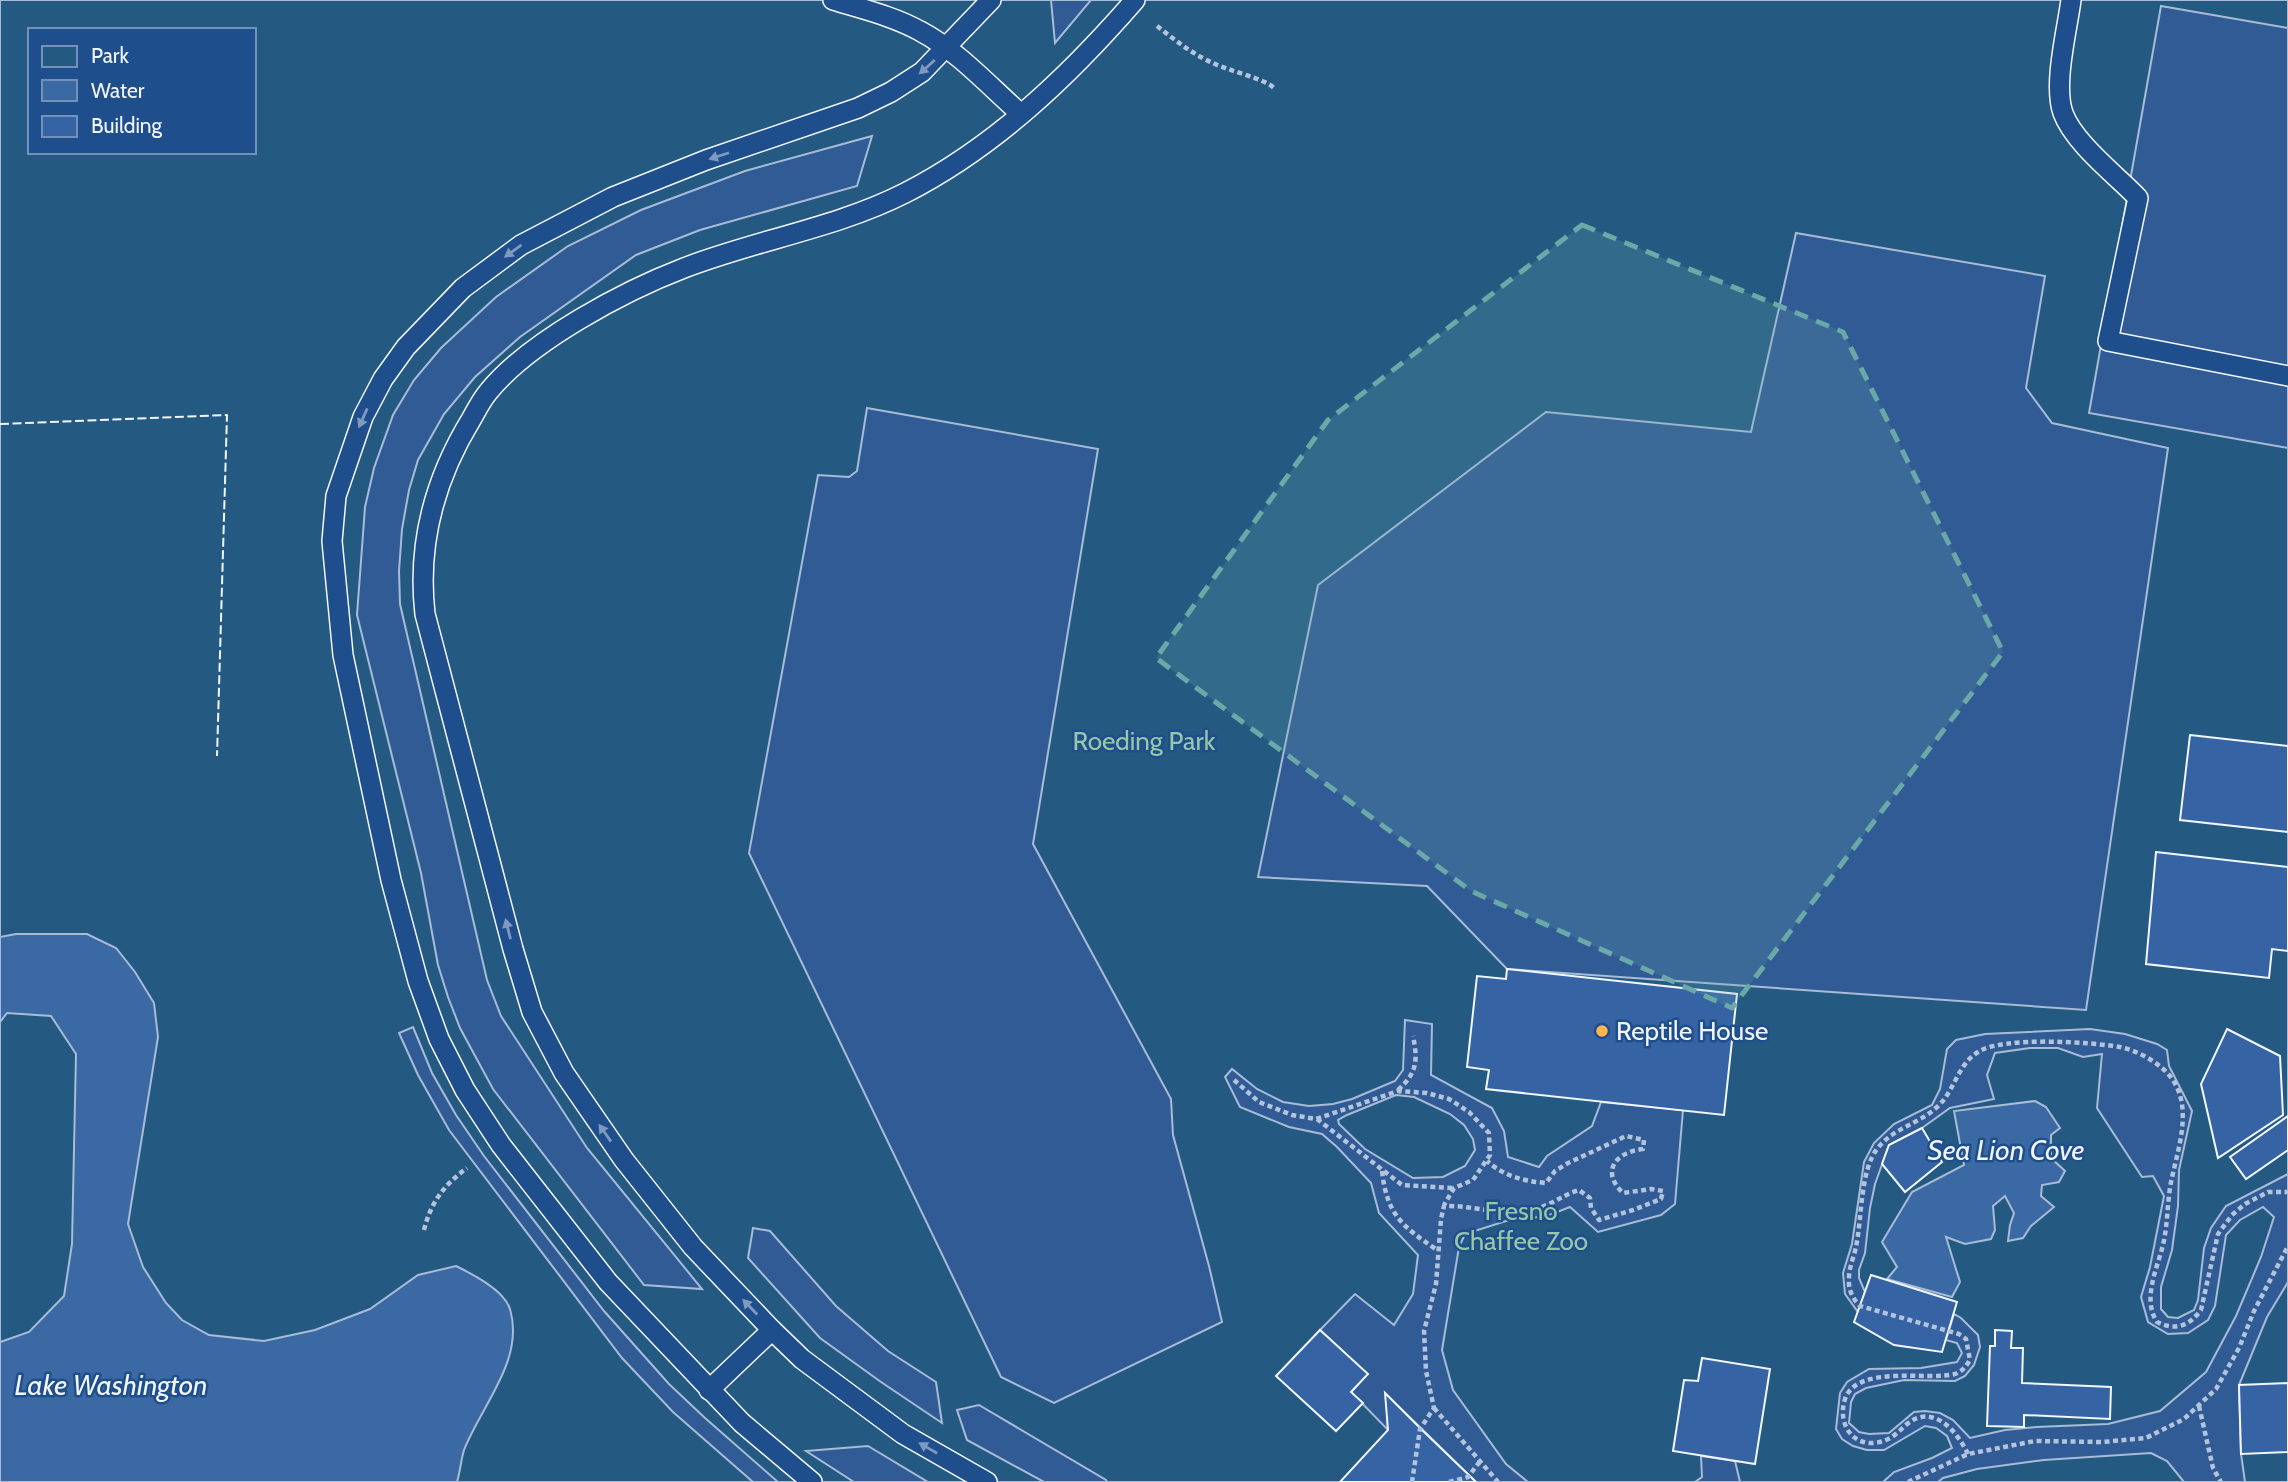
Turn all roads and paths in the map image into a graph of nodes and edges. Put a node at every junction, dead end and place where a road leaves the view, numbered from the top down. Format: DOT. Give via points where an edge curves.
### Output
graph roads {
  1 [pos="833,0"];
  2 [pos="991,0"];
  3 [pos="2071,0"];
  4 [pos="1133,2"];
  5 [pos="947,48"];
  6 [pos="1275,89"];
  7 [pos="1021,114"];
  8 [pos="2288,376"];
  9 [pos="1413,1036"];
  10 [pos="1234,1080"];
  11 [pos="1398,1091"];
  12 [pos="1316,1119"];
  13 [pos="1487,1161"];
  14 [pos="467,1168"];
  15 [pos="1381,1170"];
  16 [pos="1454,1188"];
  17 [pos="2288,1192"];
  18 [pos="1444,1206"];
  19 [pos="424,1230"];
  20 [pos="2288,1246"];
  21 [pos="1437,1250"];
  22 [pos="772,1330"];
  23 [pos="709,1390"];
  24 [pos="2199,1406"];
  25 [pos="1434,1408"];
  26 [pos="1968,1454"];
  27 [pos="1481,1460"];
  28 [pos="812,1482"];
  29 [pos="987,1482"];
  30 [pos="1412,1482"];
  31 [pos="1448,1482"];
  32 [pos="1498,1482"];
  33 [pos="1908,1482"];
  34 [pos="2221,1482"];
  1 -- 5 [label="lane" via="886,16"];
  2 -- 5 [label="lane"];
  3 -- 8 [label="lane" via="2061,77 2063,112 2083,142 2138,198 2108,341"];
  4 -- 6 [label="path" via="1199,57"];
  4 -- 7 [label="lane" via="1079,61"];
  5 -- 7 [label="lane"];
  5 -- 23 [label="lane, one-way" via="922,72 858,108 613,197 521,245 463,288 406,347 363,417 336,496 332,541 343,655 391,880 439,1039 501,1145 608,1282"];
  22 -- 7 [label="lane, one-way" via="693,1247 624,1160 565,1073 533,1012 425,614 421,582 424,542 435,498 459,438 488,392 545,343 595,310 686,267 903,194 947,170"];
  9 -- 11 [label="path" via="1411,1078"];
  10 -- 12 [label="path" via="1259,1102"];
  11 -- 12 [label="path"];
  11 -- 13 [label="path" via="1449,1099 1469,1112 1489,1133"];
  12 -- 15 [label="path"];
  13 -- 16 [label="path" via="1474,1180"];
  13 -- 18 [label="path" via="1508,1175 1546,1183 1568,1163 1626,1136 1644,1140 1643,1149 1623,1153 1616,1161 1611,1173 1615,1185 1623,1193 1663,1191 1661,1199 1599,1220 1590,1198 1579,1191 1533,1210"];
  14 -- 19 [label="path" via="438,1195"];
  15 -- 16 [label="path" via="1402,1185"];
  15 -- 21 [label="path" via="1390,1209"];
  16 -- 18 [label="path"];
  17 -- 26 [label="path" via="2268,1192 2232,1215 2218,1234 2201,1310 2193,1320 2168,1327 2157,1322 2150,1304 2184,1111 2176,1085 2153,1061 2120,1047 2046,1042 1978,1051 1936,1109 1899,1129 1877,1149 1868,1165 1849,1279 1853,1299 1860,1306 1958,1334 1966,1339 1970,1360 1955,1374 1905,1374 1857,1386 1846,1397 1842,1412 1850,1435 1867,1441 1884,1441 1923,1416 1939,1419 1953,1430"];
  18 -- 21 [label="path"];
  20 -- 24 [label="path" via="2239,1348 2216,1389"];
  21 -- 25 [label="path" via="1436,1284 1424,1331"];
  22 -- 23 [label="lane"];
  29 -- 22 [label="lane, one-way" via="903,1434 802,1359"];
  23 -- 28 [label="lane"];
  24 -- 26 [label="path" via="2146,1438 2035,1441"];
  24 -- 34 [label="path" via="2213,1468"];
  25 -- 27 [label="path"];
  25 -- 30 [label="path" via="1420,1429"];
  26 -- 33 [label="path"];
  27 -- 31 [label="path" via="1468,1477"];
  27 -- 32 [label="path"];
}
